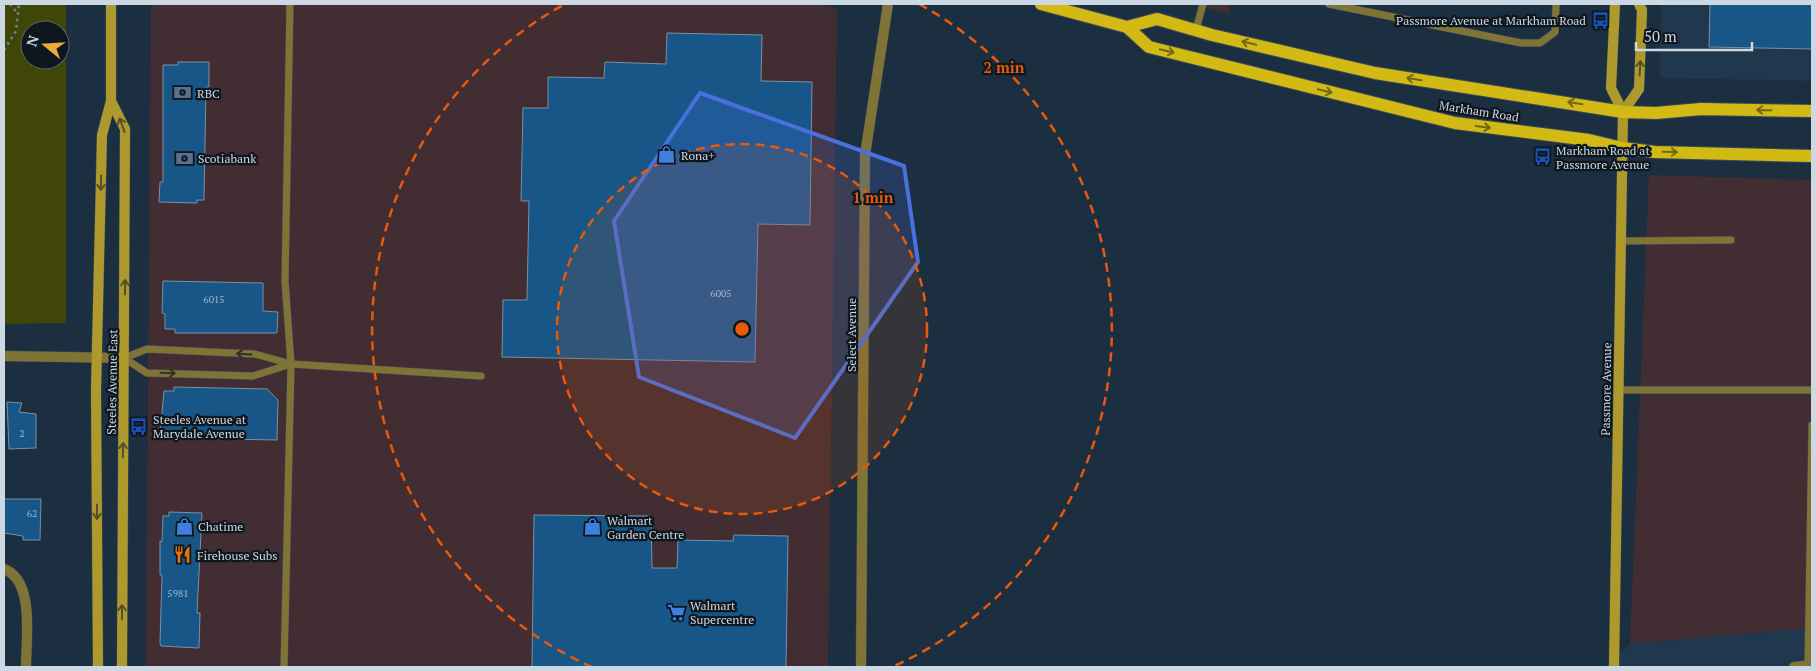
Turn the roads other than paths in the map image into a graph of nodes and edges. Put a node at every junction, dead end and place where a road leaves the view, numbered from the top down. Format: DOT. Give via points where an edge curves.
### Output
graph roads {
  1 [pos="110,4"];
  2 [pos="290,4"];
  3 [pos="888,4"];
  4 [pos="1041,4"];
  5 [pos="1203,4"];
  6 [pos="1329,4"];
  7 [pos="1556,4"];
  8 [pos="1614,4"];
  9 [pos="1639,4"];
  10 [pos="1126,27"];
  11 [pos="1196,30"];
  12 [pos="111,101"];
  13 [pos="1812,111"];
  14 [pos="1623,112"];
  15 [pos="1622,148"];
  16 [pos="1812,156"];
  17 [pos="1731,240"];
  18 [pos="1620,241"];
  19 [pos="4,356"];
  20 [pos="97,358"];
  21 [pos="124,358"];
  22 [pos="291,364"];
  23 [pos="481,376"];
  24 [pos="1618,390"];
  25 [pos="1812,390"];
  26 [pos="1812,425"];
  27 [pos="4,569"];
  28 [pos="1811,593"];
  29 [pos="1803,666"];
  30 [pos="26,667"];
  31 [pos="98,667"];
  32 [pos="122,667"];
  33 [pos="284,667"];
  34 [pos="861,667"];
  35 [pos="1614,667"];
  1 -- 12 [label="main road, Steeles Avenue East"];
  2 -- 22 [label="lane" via="285,281"];
  3 -- 34 [label="street, Select Avenue" via="865,155"];
  4 -- 10 [label="main road, Markham Road"];
  5 -- 11 [label="lane"];
  6 -- 7 [label="lane" via="1521,43 1540,43 1555,32"];
  8 -- 14 [label="main road, Passmore Avenue" via="1611,88"];
  14 -- 9 [label="main road, one-way" via="1639,89 1642,10"];
  10 -- 11 [label="main road, Markham Road" via="1158,19"];
  10 -- 15 [label="main road, Markham Road, one-way" via="1150,47 1455,124 1589,140"];
  14 -- 11 [label="main road, Markham Road, one-way" via="1375,72"];
  12 -- 20 [label="main road, Steeles Avenue East, one-way" via="102,135"];
  21 -- 12 [label="main road, Steeles Avenue East, one-way" via="125,129"];
  13 -- 14 [label="main road, Markham Road, one-way" via="1702,109"];
  14 -- 15 [label="main road, Passmore Avenue"];
  15 -- 16 [label="main road, Markham Road, one-way" via="1655,152"];
  15 -- 18 [label="main road, Passmore Avenue"];
  17 -- 18 [label="lane"];
  18 -- 24 [label="main road, Passmore Avenue"];
  19 -- 20 [label="street"];
  20 -- 21 [label="street"];
  20 -- 31 [label="main road, Steeles Avenue East, one-way"];
  22 -- 21 [label="lane, one-way" via="255,354 147,349"];
  21 -- 22 [label="lane, one-way" via="147,373 253,376"];
  32 -- 21 [label="main road, Steeles Avenue East, one-way"];
  22 -- 23 [label="lane"];
  22 -- 33 [label="lane"];
  24 -- 25 [label="lane"];
  24 -- 35 [label="main road, Passmore Avenue"];
  26 -- 28 [label="lane"];
  27 -- 30 [label="street" via="20,582 25,594"];
  28 -- 29 [label="lane"];
}
